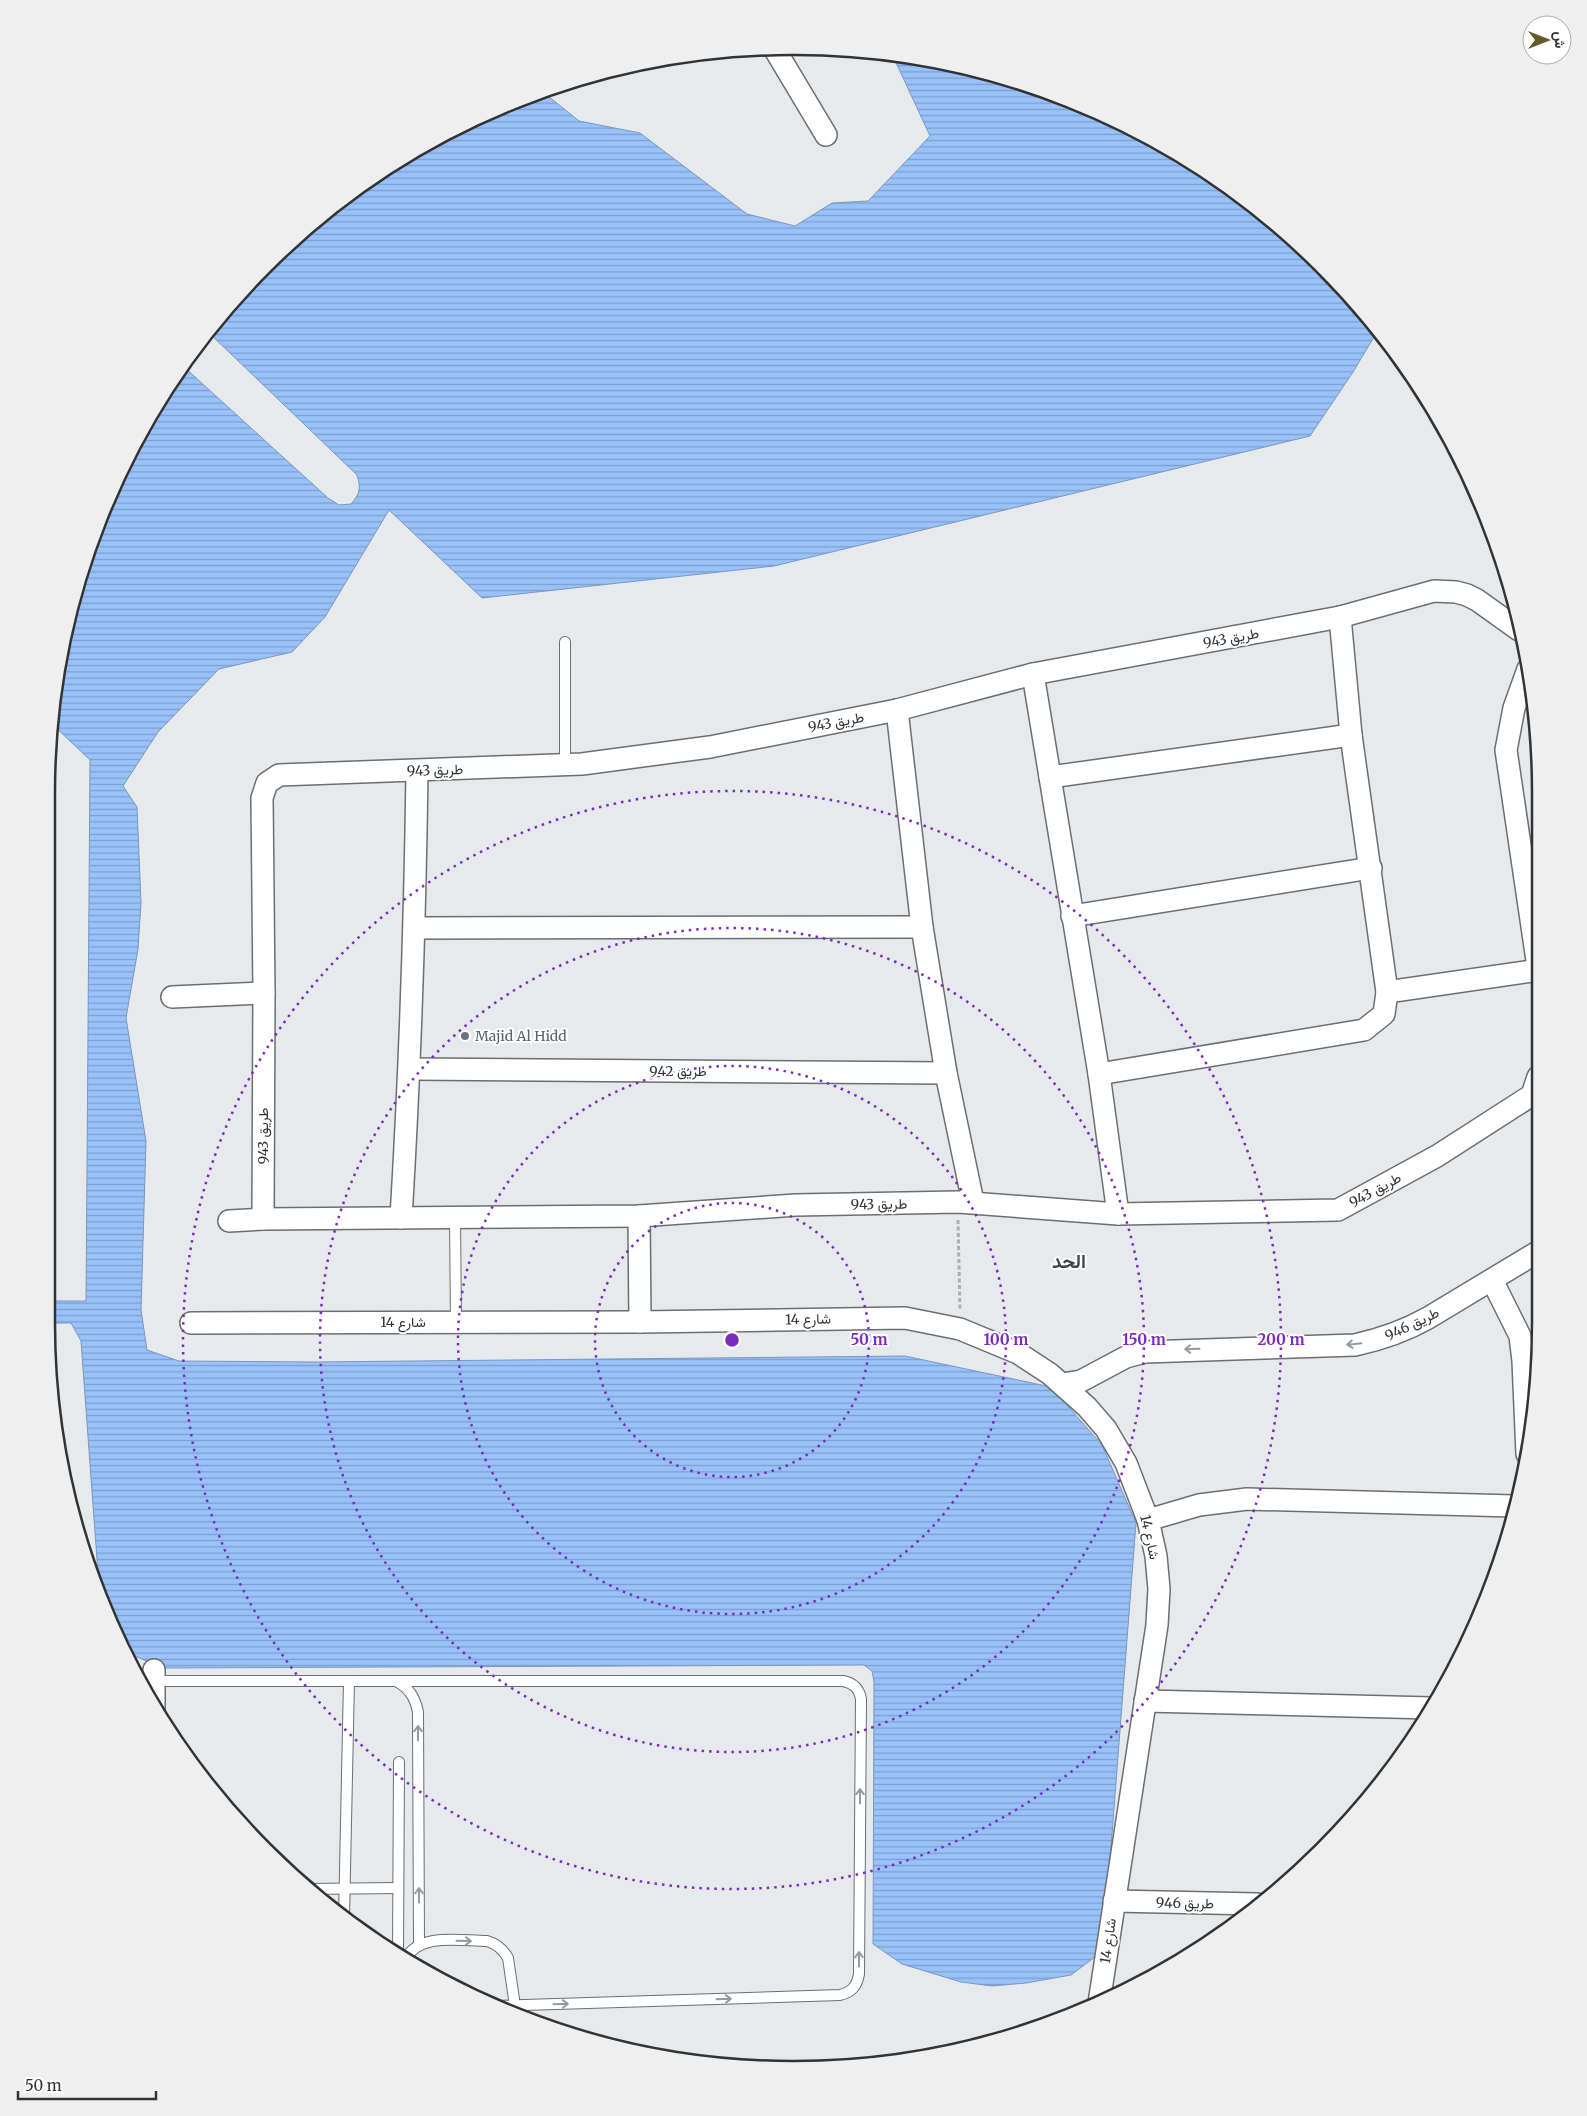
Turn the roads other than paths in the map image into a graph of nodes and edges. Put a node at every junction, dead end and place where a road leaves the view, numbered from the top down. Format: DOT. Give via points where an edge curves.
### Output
graph roads {
  1 [pos="779,56"];
  2 [pos="826,135"];
  3 [pos="1340,617"];
  4 [pos="1512,625"];
  5 [pos="565,642"];
  6 [pos="1033,674"];
  7 [pos="1523,682"];
  8 [pos="897,710"];
  9 [pos="1351,735"];
  10 [pos="565,764"];
  11 [pos="417,771"];
  12 [pos="1050,777"];
  13 [pos="1371,868"];
  14 [pos="1072,916"];
  15 [pos="1532,923"];
  16 [pos="922,927"];
  17 [pos="415,928"];
  18 [pos="1532,971"];
  19 [pos="264,992"];
  20 [pos="1387,992"];
  21 [pos="172,997"];
  22 [pos="410,1069"];
  23 [pos="946,1073"];
  24 [pos="1099,1074"];
  25 [pos="1532,1095"];
  26 [pos="966,1202"];
  27 [pos="1118,1214"];
  28 [pos="639,1216"];
  29 [pos="455,1217"];
  30 [pos="401,1218"];
  31 [pos="263,1219"];
  32 [pos="229,1221"];
  33 [pos="1532,1255"];
  34 [pos="1492,1280"];
  35 [pos="456,1322"];
  36 [pos="640,1322"];
  37 [pos="191,1323"];
  38 [pos="1062,1384"];
  39 [pos="1525,1425"];
  40 [pos="1509,1506"];
  41 [pos="1148,1520"];
  42 [pos="154,1675"];
  43 [pos="349,1680"];
  44 [pos="396,1680"];
  45 [pos="154,1692"];
  46 [pos="1145,1701"];
  47 [pos="1423,1708"];
  48 [pos="399,1762"];
  49 [pos="398,1888"];
  50 [pos="321,1889"];
  51 [pos="345,1889"];
  52 [pos="1114,1901"];
  53 [pos="1248,1904"];
  54 [pos="344,1908"];
  55 [pos="420,1944"];
  56 [pos="398,1946"];
  57 [pos="409,1953"];
  58 [pos="1100,1994"];
  59 [pos="515,2006"];
  1 -- 2 [label="street"];
  3 -- 4 [label="street, طريق 943" via="1434,591 1445,591 1477,600"];
  3 -- 6 [label="street, طريق 943"];
  3 -- 9 [label="street"];
  5 -- 10 [label="lane"];
  6 -- 8 [label="street, طريق 943"];
  6 -- 12 [label="street"];
  7 -- 15 [label="street" via="1514,708 1506,750"];
  8 -- 10 [label="street, طريق 943" via="710,748"];
  8 -- 16 [label="street"];
  9 -- 12 [label="street"];
  9 -- 13 [label="street"];
  10 -- 11 [label="street, طريق 943"];
  11 -- 17 [label="street"];
  11 -- 19 [label="street, طريق 943" via="279,775 267,783 262,798"];
  12 -- 14 [label="street"];
  13 -- 14 [label="street"];
  13 -- 20 [label="street"];
  14 -- 24 [label="street"];
  16 -- 17 [label="street"];
  16 -- 23 [label="street"];
  17 -- 22 [label="street"];
  18 -- 20 [label="street"];
  19 -- 21 [label="street"];
  19 -- 31 [label="street, طريق 943"];
  20 -- 24 [label="street" via="1384,1014 1364,1030"];
  22 -- 23 [label="street, طريق 942"];
  22 -- 30 [label="street"];
  23 -- 26 [label="street"];
  24 -- 27 [label="street"];
  25 -- 27 [label="street, طريق 943" via="1436,1156 1338,1210"];
  26 -- 27 [label="street, طريق 943"];
  26 -- 28 [label="street, طريق 943" via="796,1205"];
  28 -- 29 [label="street, طريق 943"];
  28 -- 36 [label="street"];
  29 -- 30 [label="street, طريق 943"];
  29 -- 35 [label="lane"];
  30 -- 31 [label="street, طريق 943"];
  31 -- 32 [label="street, طريق 943"];
  33 -- 34 [label="street, طريق 946"];
  34 -- 38 [label="street, طريق 946, one-way" via="1411,1327 1374,1341 1355,1345 1145,1352 1126,1357 1082,1381"];
  34 -- 39 [label="street" via="1520,1336"];
  35 -- 36 [label="street, شارع 14"];
  35 -- 37 [label="street, شارع 14"];
  36 -- 38 [label="street, شارع 14" via="905,1318 960,1329 1018,1353"];
  38 -- 41 [label="street, شارع 14" via="1106,1430 1126,1463"];
  40 -- 41 [label="street" via="1247,1498 1199,1505"];
  41 -- 46 [label="street, شارع 14" via="1159,1589 1158,1625"];
  42 -- 43 [label="lane"];
  42 -- 45 [label="street"];
  43 -- 44 [label="lane"];
  43 -- 51 [label="lane"];
  55 -- 44 [label="lane, one-way" via="418,1712 414,1696"];
  59 -- 44 [label="lane, one-way" via="840,1995 851,1990 859,1974 860,1694 853,1684 843,1681"];
  46 -- 47 [label="street"];
  46 -- 52 [label="street, شارع 14"];
  48 -- 49 [label="lane"];
  49 -- 51 [label="lane"];
  49 -- 56 [label="lane"];
  50 -- 51 [label="lane"];
  51 -- 54 [label="lane"];
  52 -- 53 [label="street, طريق 946"];
  52 -- 58 [label="street, شارع 14"];
  55 -- 57 [label="lane"];
  55 -- 59 [label="lane, one-way" via="487,1942 499,1947 510,1964"];
}
